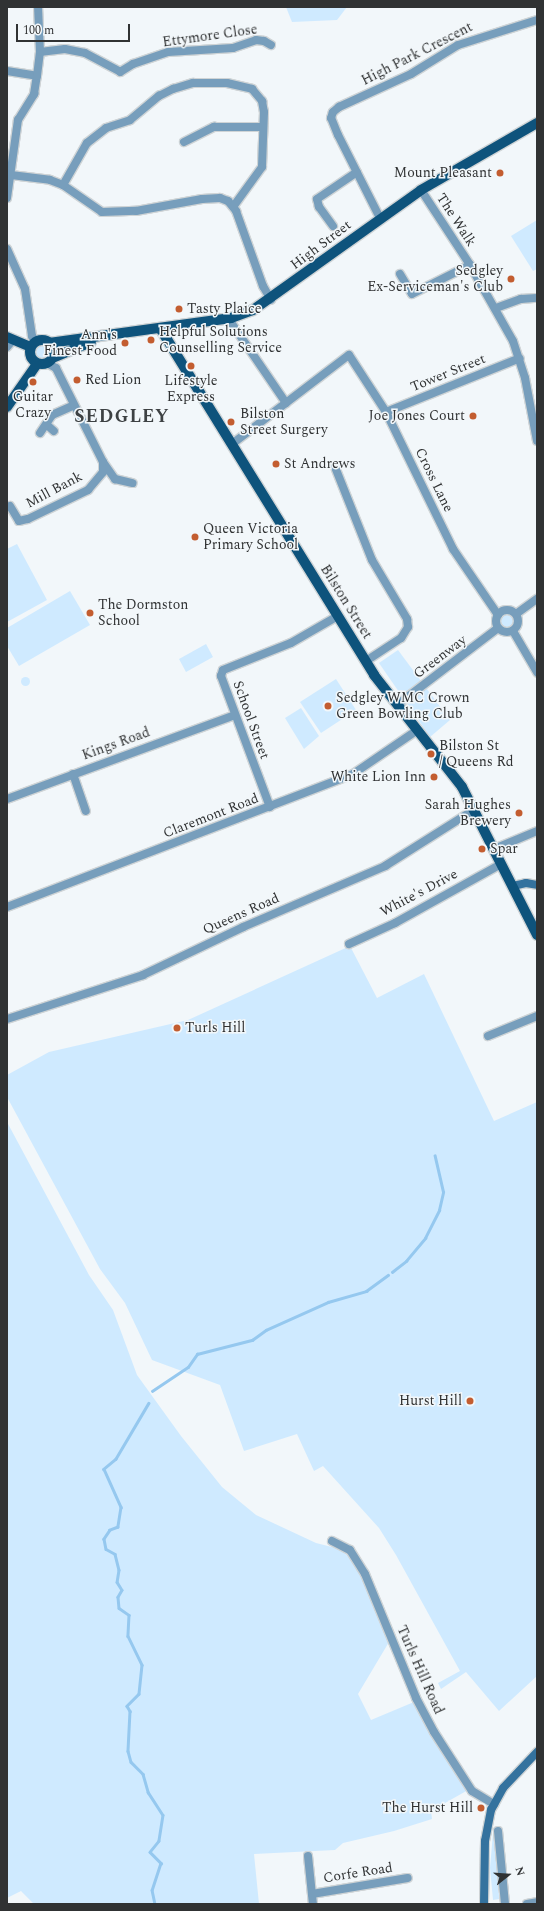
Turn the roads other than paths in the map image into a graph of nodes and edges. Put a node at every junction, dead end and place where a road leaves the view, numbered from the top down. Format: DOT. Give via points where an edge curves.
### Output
graph roads {
  1 [pos="38,7"];
  2 [pos="537,20"];
  3 [pos="272,45"];
  4 [pos="40,52"];
  5 [pos="7,71"];
  6 [pos="37,76"];
  7 [pos="537,122"];
  8 [pos="262,128"];
  9 [pos="184,142"];
  10 [pos="357,172"];
  11 [pos="10,175"];
  12 [pos="63,185"];
  13 [pos="421,190"];
  14 [pos="7,198"];
  15 [pos="233,207"];
  16 [pos="380,218"];
  17 [pos="333,226"];
  18 [pos="7,249"];
  19 [pos="470,265"];
  20 [pos="400,274"];
  21 [pos="537,298"];
  22 [pos="271,300"];
  23 [pos="496,308"];
  24 [pos="228,318"];
  25 [pos="160,328"];
  26 [pos="102,338"];
  27 [pos="9,342"];
  28 [pos="49,343"];
  29 [pos="33,345"];
  30 [pos="520,358"];
  31 [pos="45,362"];
  32 [pos="534,402"];
  33 [pos="286,403"];
  34 [pos="74,406"];
  35 [pos="7,407"];
  36 [pos="386,412"];
  37 [pos="47,425"];
  38 [pos="54,432"];
  39 [pos="40,433"];
  40 [pos="537,441"];
  41 [pos="232,444"];
  42 [pos="103,462"];
  43 [pos="335,468"];
  44 [pos="133,484"];
  45 [pos="10,506"];
  46 [pos="537,599"];
  47 [pos="516,614"];
  48 [pos="498,615"];
  49 [pos="338,616"];
  50 [pos="498,628"];
  51 [pos="513,631"];
  52 [pos="366,661"];
  53 [pos="537,672"];
  54 [pos="397,706"];
  55 [pos="234,715"];
  56 [pos="416,731"];
  57 [pos="73,774"];
  58 [pos="7,799"];
  59 [pos="270,807"];
  60 [pos="475,809"];
  61 [pos="86,811"];
  62 [pos="537,831"];
  63 [pos="494,849"];
  64 [pos="501,864"];
  65 [pos="537,885"];
  66 [pos="513,886"];
  67 [pos="7,907"];
  68 [pos="537,935"];
  69 [pos="349,944"];
  70 [pos="537,1016"];
  71 [pos="7,1019"];
  72 [pos="488,1036"];
  73 [pos="332,1541"];
  74 [pos="537,1752"];
  75 [pos="494,1804"];
  76 [pos="498,1831"];
  77 [pos="308,1856"];
  78 [pos="408,1878"];
  79 [pos="312,1894"];
  80 [pos="537,1902"];
  81 [pos="313,1904"];
  82 [pos="484,1904"];
  83 [pos="505,1904"];
  84 [pos="528,1904"];
  1 -- 4 [label="street"];
  2 -- 10 [label="street, High Park Crescent" via="458,45 411,74 339,107 331,118"];
  3 -- 4 [label="street, Ettymore Close" via="256,40 233,48 168,52 133,64 120,72 85,53 65,49"];
  4 -- 6 [label="street"];
  5 -- 6 [label="street"];
  6 -- 11 [label="street" via="34,94 18,120"];
  7 -- 13 [label="main road, High Street"];
  8 -- 9 [label="street" via="214,127"];
  8 -- 12 [label="street" via="262,101 252,89 227,83 184,85 159,96 134,118 106,128 87,143"];
  8 -- 15 [label="street" via="262,167"];
  10 -- 16 [label="street, High Park Crescent"];
  10 -- 17 [label="street" via="317,200"];
  11 -- 12 [label="street" via="50,180"];
  11 -- 14 [label="street"];
  12 -- 15 [label="street" via="102,212 136,211 220,198 228,201"];
  13 -- 16 [label="main road, High Street"];
  13 -- 19 [label="street, The Walk"];
  15 -- 22 [label="street" via="263,286"];
  16 -- 22 [label="main road, High Street"];
  18 -- 29 [label="street" via="25,289"];
  19 -- 20 [label="street" via="412,294"];
  19 -- 23 [label="street, The Walk"];
  21 -- 23 [label="street" via="521,299"];
  22 -- 24 [label="main road, High Street" via="253,310"];
  23 -- 30 [label="street, The Walk"];
  24 -- 25 [label="main road, High Street"];
  24 -- 33 [label="street"];
  25 -- 26 [label="main road, High Street"];
  25 -- 41 [label="main road, Bilston Street"];
  26 -- 28 [label="main road, High Street"];
  26 -- 31 [label="main road, High Street"];
  27 -- 29 [label="main road"];
  28 -- 29 [label="main road" via="43,340"];
  28 -- 31 [label="main road" via="54,352"];
  29 -- 31 [label="main road" via="31,358"];
  30 -- 32 [label="street, The Walk"];
  30 -- 36 [label="street, Tower Street"];
  31 -- 34 [label="street" via="56,368"];
  31 -- 35 [label="main road"];
  32 -- 40 [label="street, The Walk"];
  33 -- 36 [label="street, Cross Lane" via="349,356"];
  33 -- 41 [label="street"];
  34 -- 37 [label="street" via="52,415"];
  34 -- 42 [label="street"];
  36 -- 48 [label="street, Cross Lane" via="453,549"];
  37 -- 38 [label="street"];
  37 -- 39 [label="street"];
  41 -- 49 [label="main road, Bilston Street"];
  42 -- 44 [label="street" via="115,479"];
  42 -- 45 [label="street, Mill Bank" via="103,472 88,490 28,519 19,521"];
  43 -- 52 [label="street" via="372,560 407,619 408,627 401,638"];
  46 -- 47 [label="street"];
  47 -- 48 [label="street" via="505,610"];
  47 -- 51 [label="street" via="518,623"];
  48 -- 50 [label="street"];
  49 -- 52 [label="main road, Bilston Street"];
  49 -- 55 [label="street, School Street" via="291,643 223,670 221,676"];
  50 -- 51 [label="street" via="505,632"];
  50 -- 54 [label="street, Greenway"];
  51 -- 53 [label="street"];
  52 -- 54 [label="main road, Bilston Street"];
  54 -- 56 [label="main road, Bilston Street"];
  55 -- 57 [label="street, Kings Road"];
  55 -- 59 [label="street, School Street"];
  56 -- 59 [label="street, Claremont Road" via="353,774"];
  56 -- 60 [label="main road, Bilston Street" via="462,787"];
  57 -- 58 [label="street, Kings Road"];
  57 -- 61 [label="street"];
  59 -- 67 [label="street, Claremont Road"];
  60 -- 63 [label="main road, Bilston Street"];
  60 -- 71 [label="street, Queens Road" via="385,866 243,927 143,975"];
  62 -- 63 [label="street"];
  63 -- 64 [label="main road, Bilston Street"];
  64 -- 66 [label="main road, Bilston Street"];
  64 -- 69 [label="street, White's Drive" via="394,923"];
  65 -- 66 [label="street" via="526,883"];
  66 -- 68 [label="main road, Bilston Street"];
  70 -- 72 [label="street"];
  73 -- 75 [label="street, Turls Hill Road" via="350,1550 365,1574 416,1698 434,1732 472,1791"];
  74 -- 75 [label="street" via="503,1788"];
  75 -- 82 [label="street" via="486,1841"];
  76 -- 83 [label="street"];
  77 -- 79 [label="street"];
  78 -- 79 [label="street, Corfe Road"];
  79 -- 81 [label="street"];
  80 -- 84 [label="street"];
}
